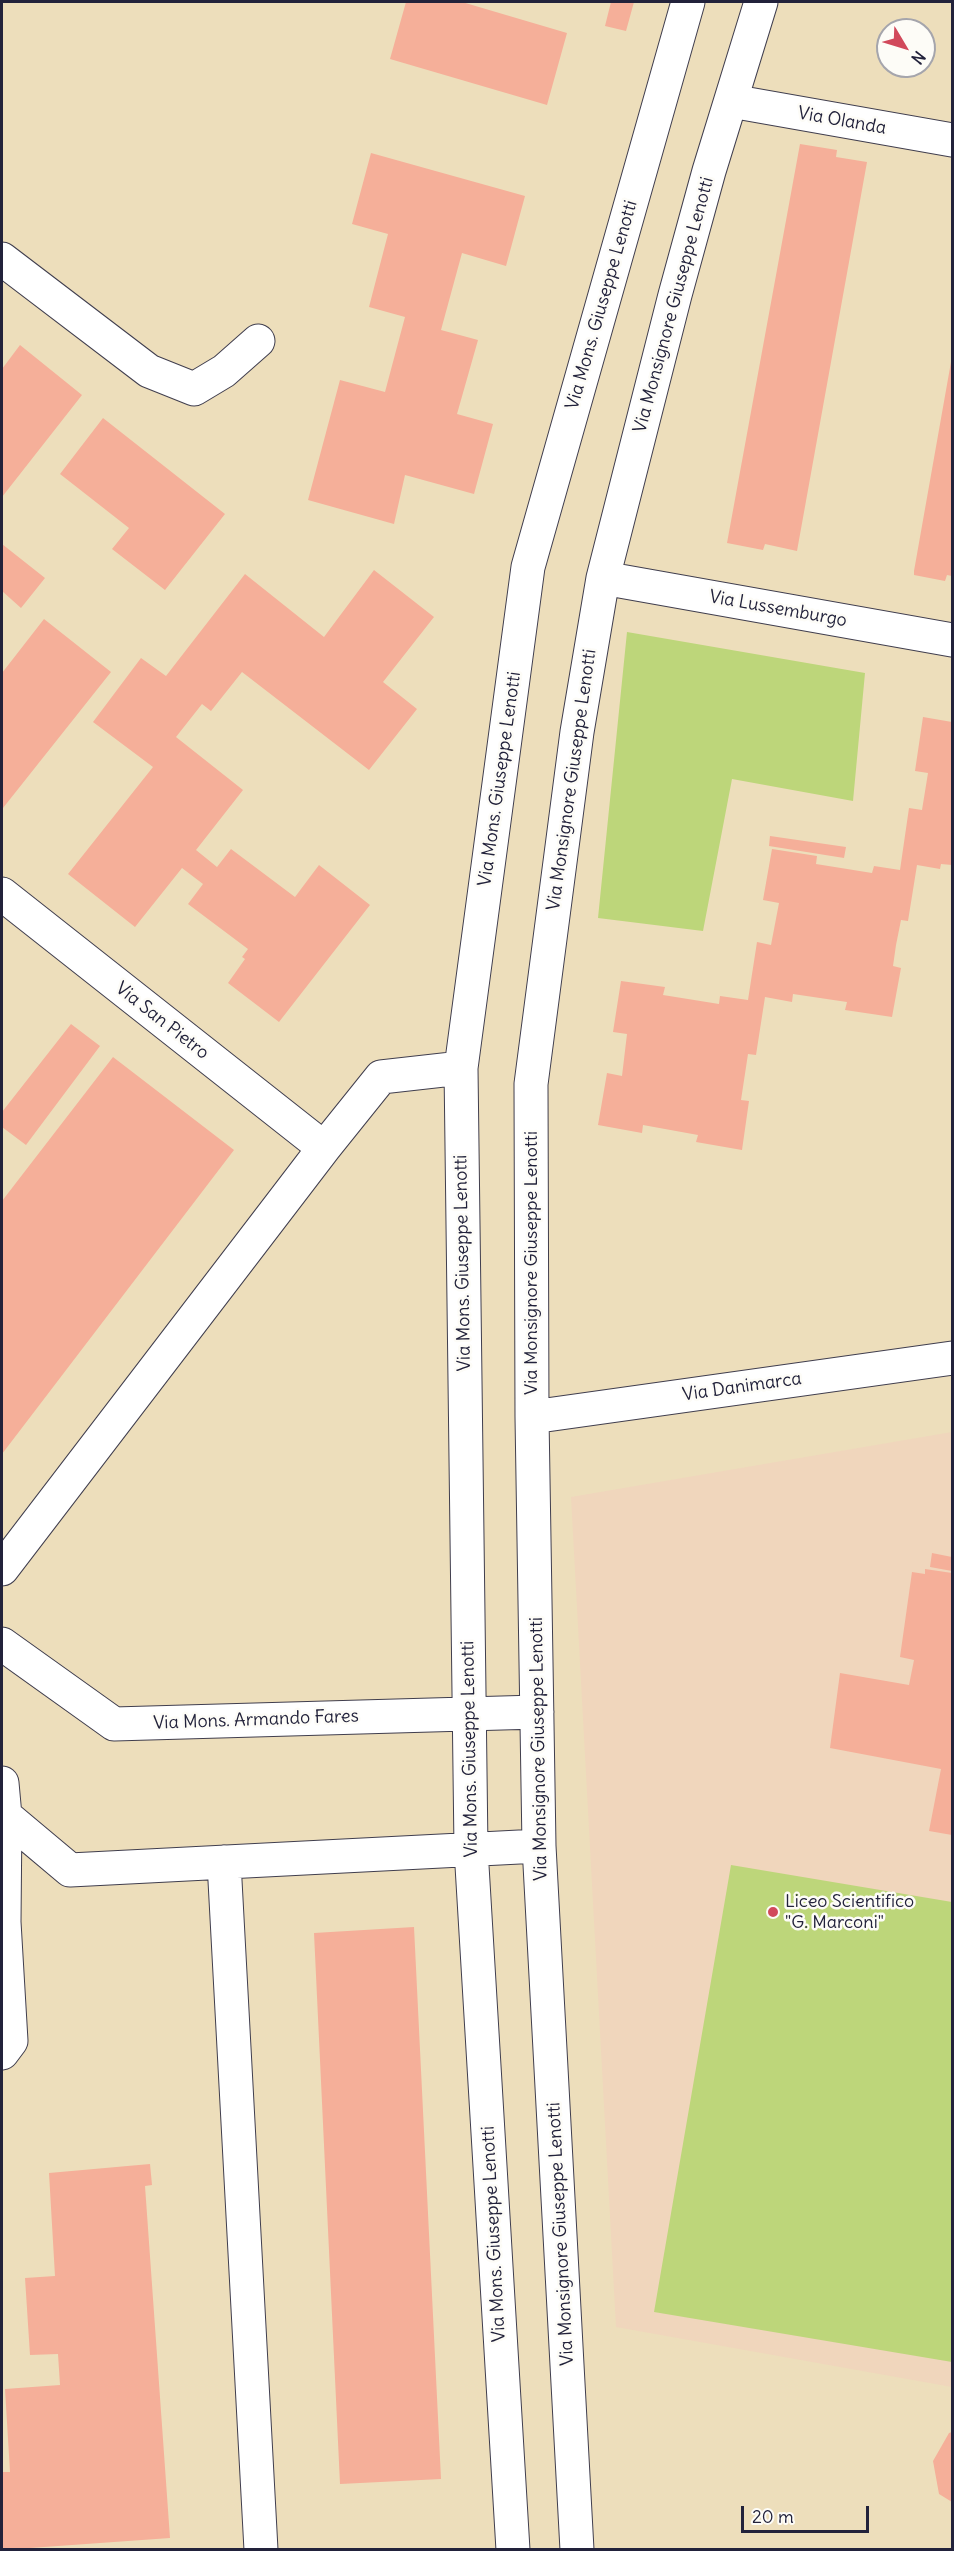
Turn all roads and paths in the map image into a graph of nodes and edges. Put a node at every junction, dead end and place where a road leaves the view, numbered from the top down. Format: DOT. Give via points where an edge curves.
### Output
graph roads {
  1 [pos="688,2"];
  2 [pos="761,2"];
  3 [pos="731,101"];
  4 [pos="952,140"];
  5 [pos="2,259"];
  6 [pos="258,341"];
  7 [pos="603,579"];
  8 [pos="952,640"];
  9 [pos="2,894"];
  10 [pos="461,1068"];
  11 [pos="324,1148"];
  12 [pos="952,1358"];
  13 [pos="532,1417"];
  14 [pos="2,1569"];
  15 [pos="2,1644"];
  16 [pos="537,1712"];
  17 [pos="468,1714"];
  18 [pos="2,1783"];
  19 [pos="3,1815"];
  20 [pos="539,1846"];
  21 [pos="471,1849"];
  22 [pos="224,1862"];
  23 [pos="2,2053"];
  24 [pos="261,2550"];
  25 [pos="513,2550"];
  26 [pos="577,2550"];
  1 -- 10 [label="street, Via Mons. Giuseppe Lenotti" via="528,567"];
  2 -- 3 [label="street, Via Monsignore Giuseppe Lenotti"];
  3 -- 4 [label="street, Via Olanda"];
  3 -- 7 [label="street, Via Monsignore Giuseppe Lenotti" via="675,295"];
  5 -- 6 [label="street" via="149,371 194,389 224,371"];
  7 -- 8 [label="street, Via Lussemburgo"];
  7 -- 13 [label="street, Via Monsignore Giuseppe Lenotti" via="577,732 531,1084"];
  9 -- 11 [label="street, Via San Pietro"];
  10 -- 11 [label="street" via="381,1077"];
  10 -- 17 [label="street, Via Mons. Giuseppe Lenotti"];
  11 -- 14 [label="street"];
  12 -- 13 [label="street, Via Danimarca"];
  13 -- 16 [label="street, Via Monsignore Giuseppe Lenotti"];
  15 -- 17 [label="street, Via Mons. Armando Fares" via="114,1724"];
  16 -- 17 [label="street, Via Mons. Armando Fares"];
  16 -- 20 [label="street, Via Monsignore Giuseppe Lenotti"];
  17 -- 21 [label="street, Via Mons. Giuseppe Lenotti"];
  18 -- 19 [label="street"];
  19 -- 22 [label="street" via="70,1870"];
  19 -- 23 [label="street" via="11,2041"];
  20 -- 21 [label="street"];
  20 -- 26 [label="street, Via Monsignore Giuseppe Lenotti"];
  21 -- 22 [label="street"];
  21 -- 25 [label="street, Via Mons. Giuseppe Lenotti"];
  22 -- 24 [label="street"];
}
